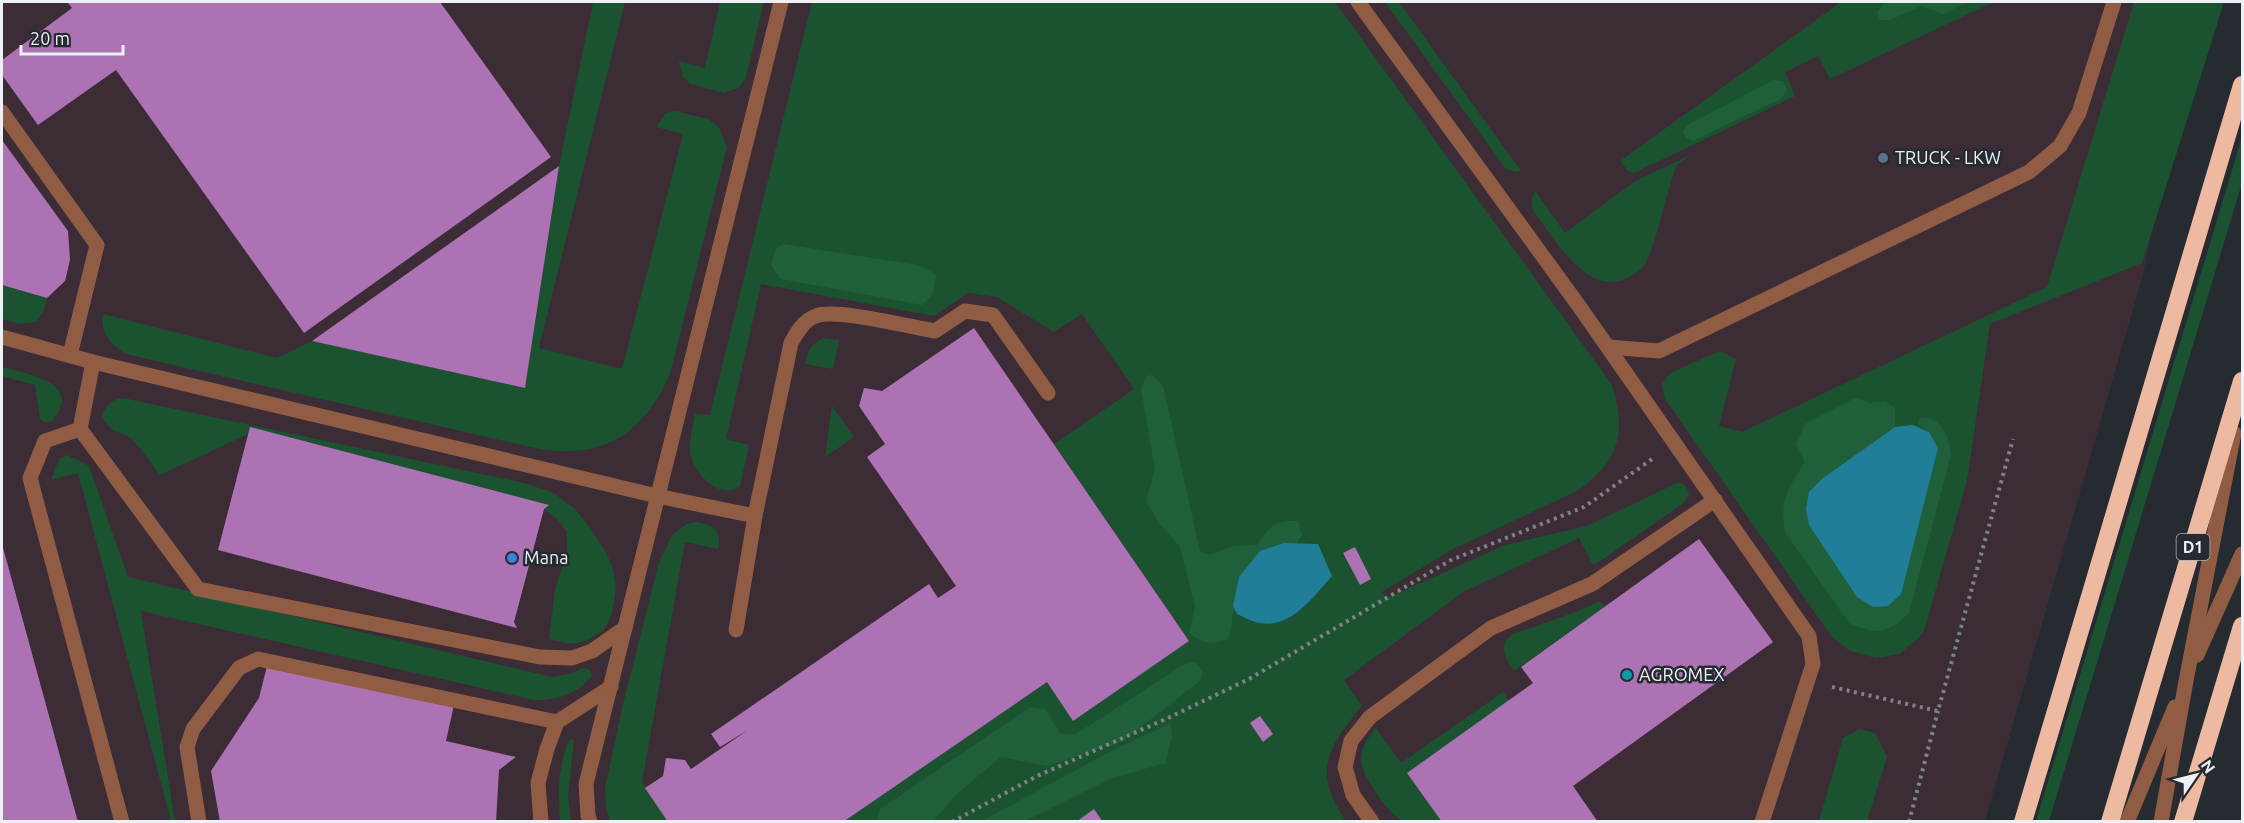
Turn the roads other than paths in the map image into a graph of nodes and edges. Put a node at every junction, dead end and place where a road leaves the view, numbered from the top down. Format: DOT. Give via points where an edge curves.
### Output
graph roads {
  1 [pos="781,2"];
  2 [pos="1358,2"];
  3 [pos="2114,2"];
  4 [pos="2242,86"];
  5 [pos="2,112"];
  6 [pos="2,337"];
  7 [pos="1608,347"];
  8 [pos="70,355"];
  9 [pos="93,362"];
  10 [pos="2242,381"];
  11 [pos="2242,388"];
  12 [pos="1048,393"];
  13 [pos="80,429"];
  14 [pos="657,496"];
  15 [pos="1715,500"];
  16 [pos="755,516"];
  17 [pos="2242,554"];
  18 [pos="2242,626"];
  19 [pos="625,628"];
  20 [pos="736,630"];
  21 [pos="2186,681"];
  22 [pos="611,687"];
  23 [pos="556,722"];
  24 [pos="122,822"];
  25 [pos="199,822"];
  26 [pos="542,822"];
  27 [pos="591,822"];
  28 [pos="1372,822"];
  29 [pos="1762,822"];
  30 [pos="2023,822"];
  31 [pos="2110,822"];
  32 [pos="2127,822"];
  33 [pos="2161,822"];
  34 [pos="2184,822"];
  1 -- 14 [label="lane"];
  2 -- 7 [label="lane"];
  3 -- 7 [label="lane" via="2079,112 2060,146 2029,172 1659,351"];
  4 -- 30 [label="highway"];
  5 -- 8 [label="lane" via="97,245"];
  6 -- 8 [label="lane"];
  7 -- 15 [label="lane"];
  8 -- 9 [label="lane"];
  9 -- 13 [label="lane"];
  9 -- 14 [label="lane"];
  10 -- 31 [label="highway, D1"];
  11 -- 21 [label="lane, D1"];
  12 -- 16 [label="lane" via="993,315 965,311 934,331 832,313 814,316 800,327 791,343"];
  13 -- 19 [label="lane" via="198,589 540,657 572,658 592,651"];
  13 -- 24 [label="lane" via="45,441 30,478"];
  14 -- 16 [label="lane"];
  14 -- 19 [label="lane"];
  15 -- 28 [label="lane" via="1592,584 1491,628 1370,717 1351,741 1345,767 1353,795"];
  15 -- 29 [label="lane" via="1809,636 1813,664"];
  16 -- 20 [label="lane"];
  17 -- 21 [label="lane, D1"];
  18 -- 34 [label="highway"];
  19 -- 22 [label="lane"];
  21 -- 32 [label="lane, D1"];
  21 -- 33 [label="lane, D1"];
  22 -- 23 [label="lane"];
  22 -- 27 [label="lane" via="586,784"];
  23 -- 25 [label="lane" via="258,659 239,668 193,729 187,747"];
  23 -- 26 [label="lane" via="538,783"];
}
